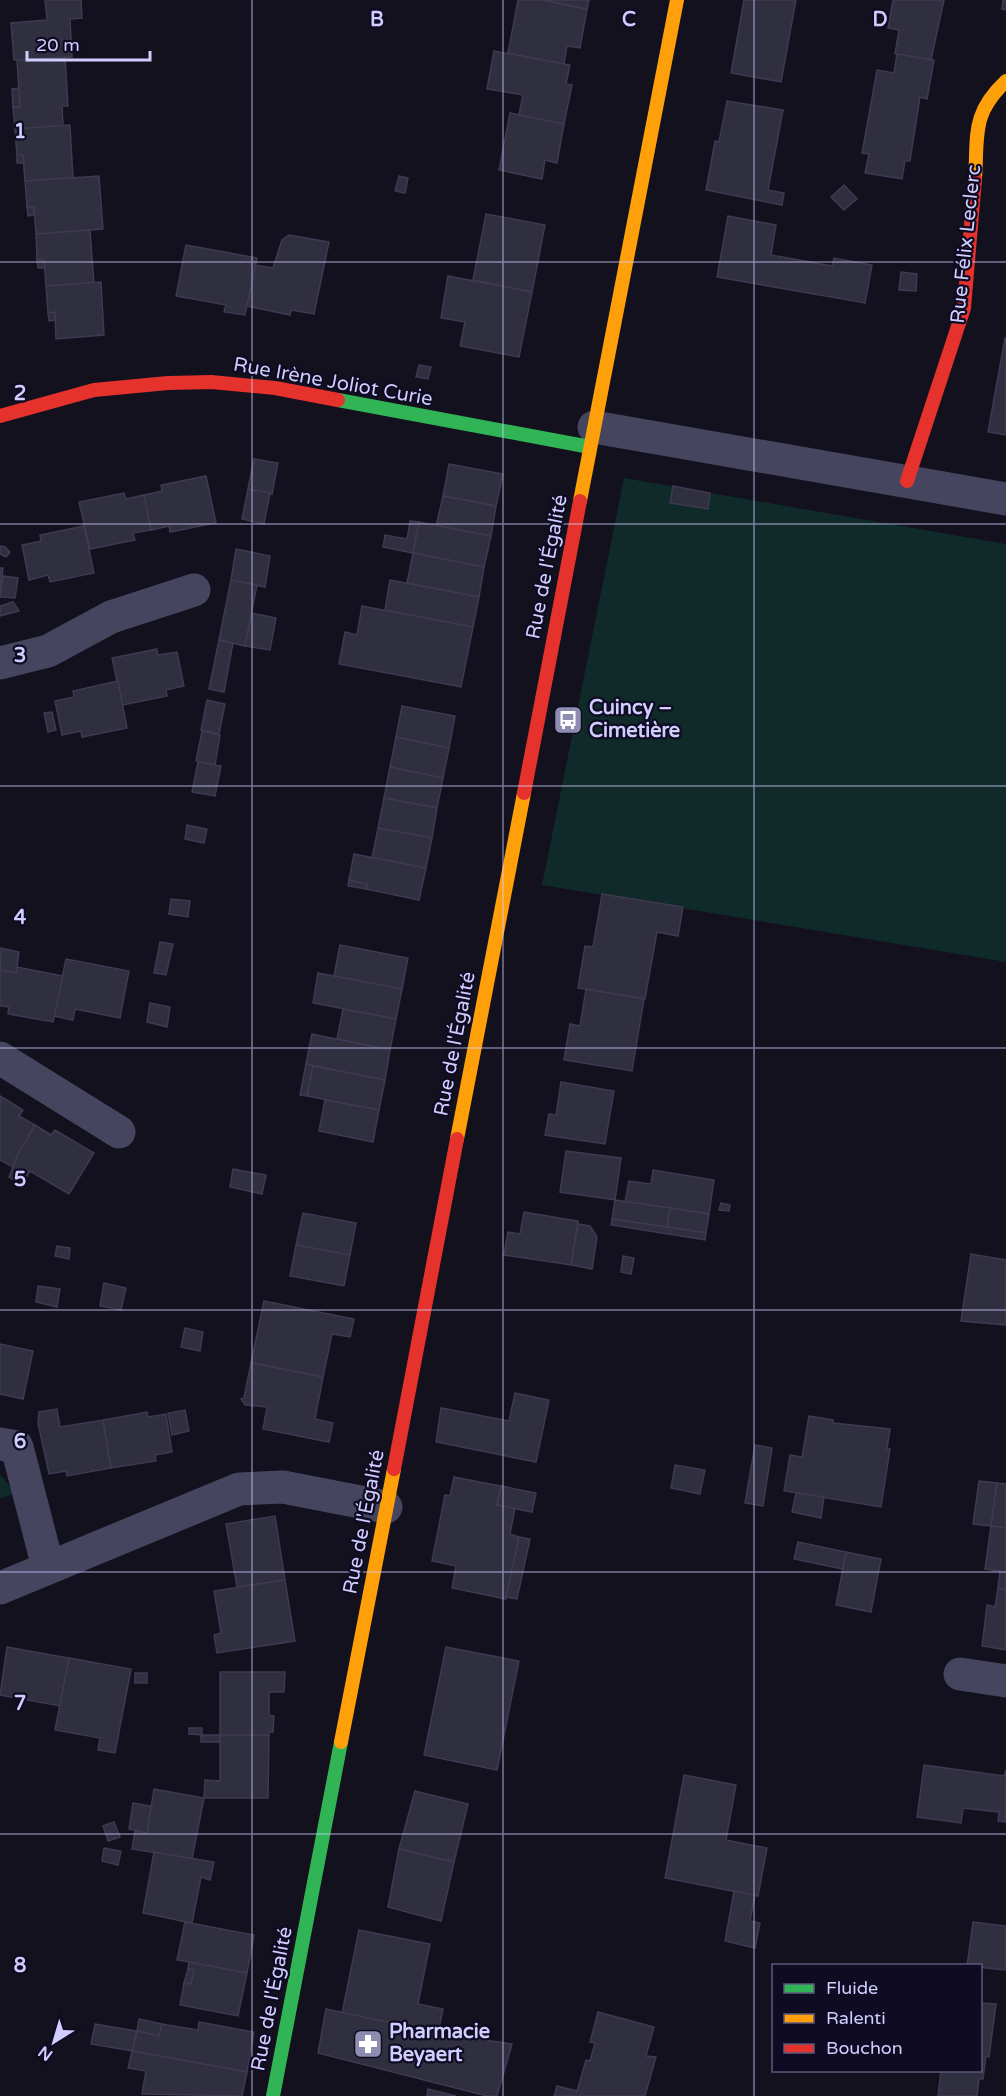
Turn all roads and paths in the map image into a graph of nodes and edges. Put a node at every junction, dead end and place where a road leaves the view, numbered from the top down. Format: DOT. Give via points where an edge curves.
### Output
graph roads {
  1 [pos="676,0"];
  2 [pos="1006,81"];
  3 [pos="0,416"];
  4 [pos="592,437"];
  5 [pos="907,481"];
  6 [pos="1006,499"];
  7 [pos="194,590"];
  8 [pos="0,663"];
  9 [pos="0,1058"];
  10 [pos="119,1132"];
  11 [pos="0,1444"];
  12 [pos="386,1507"];
  13 [pos="48,1567"];
  14 [pos="0,1588"];
  15 [pos="960,1674"];
  16 [pos="1006,1681"];
  17 [pos="273,2096"];
  1 -- 4 [label="street, Rue de l'Égalité"];
  2 -- 5 [label="street, Rue Félix Leclerc" via="989,97 981,114 964,308"];
  3 -- 4 [label="street, Rue Irène Joliot Curie" via="94,390 211,382 274,388"];
  4 -- 5 [label="street"];
  4 -- 12 [label="street, Rue de l'Égalité"];
  5 -- 6 [label="street"];
  7 -- 8 [label="street" via="111,617 48,651"];
  9 -- 10 [label="street"];
  11 -- 13 [label="street" via="16,1447"];
  12 -- 13 [label="street" via="284,1487 239,1489"];
  12 -- 17 [label="street, Rue de l'Égalité"];
  13 -- 14 [label="street"];
  15 -- 16 [label="street"];
}
